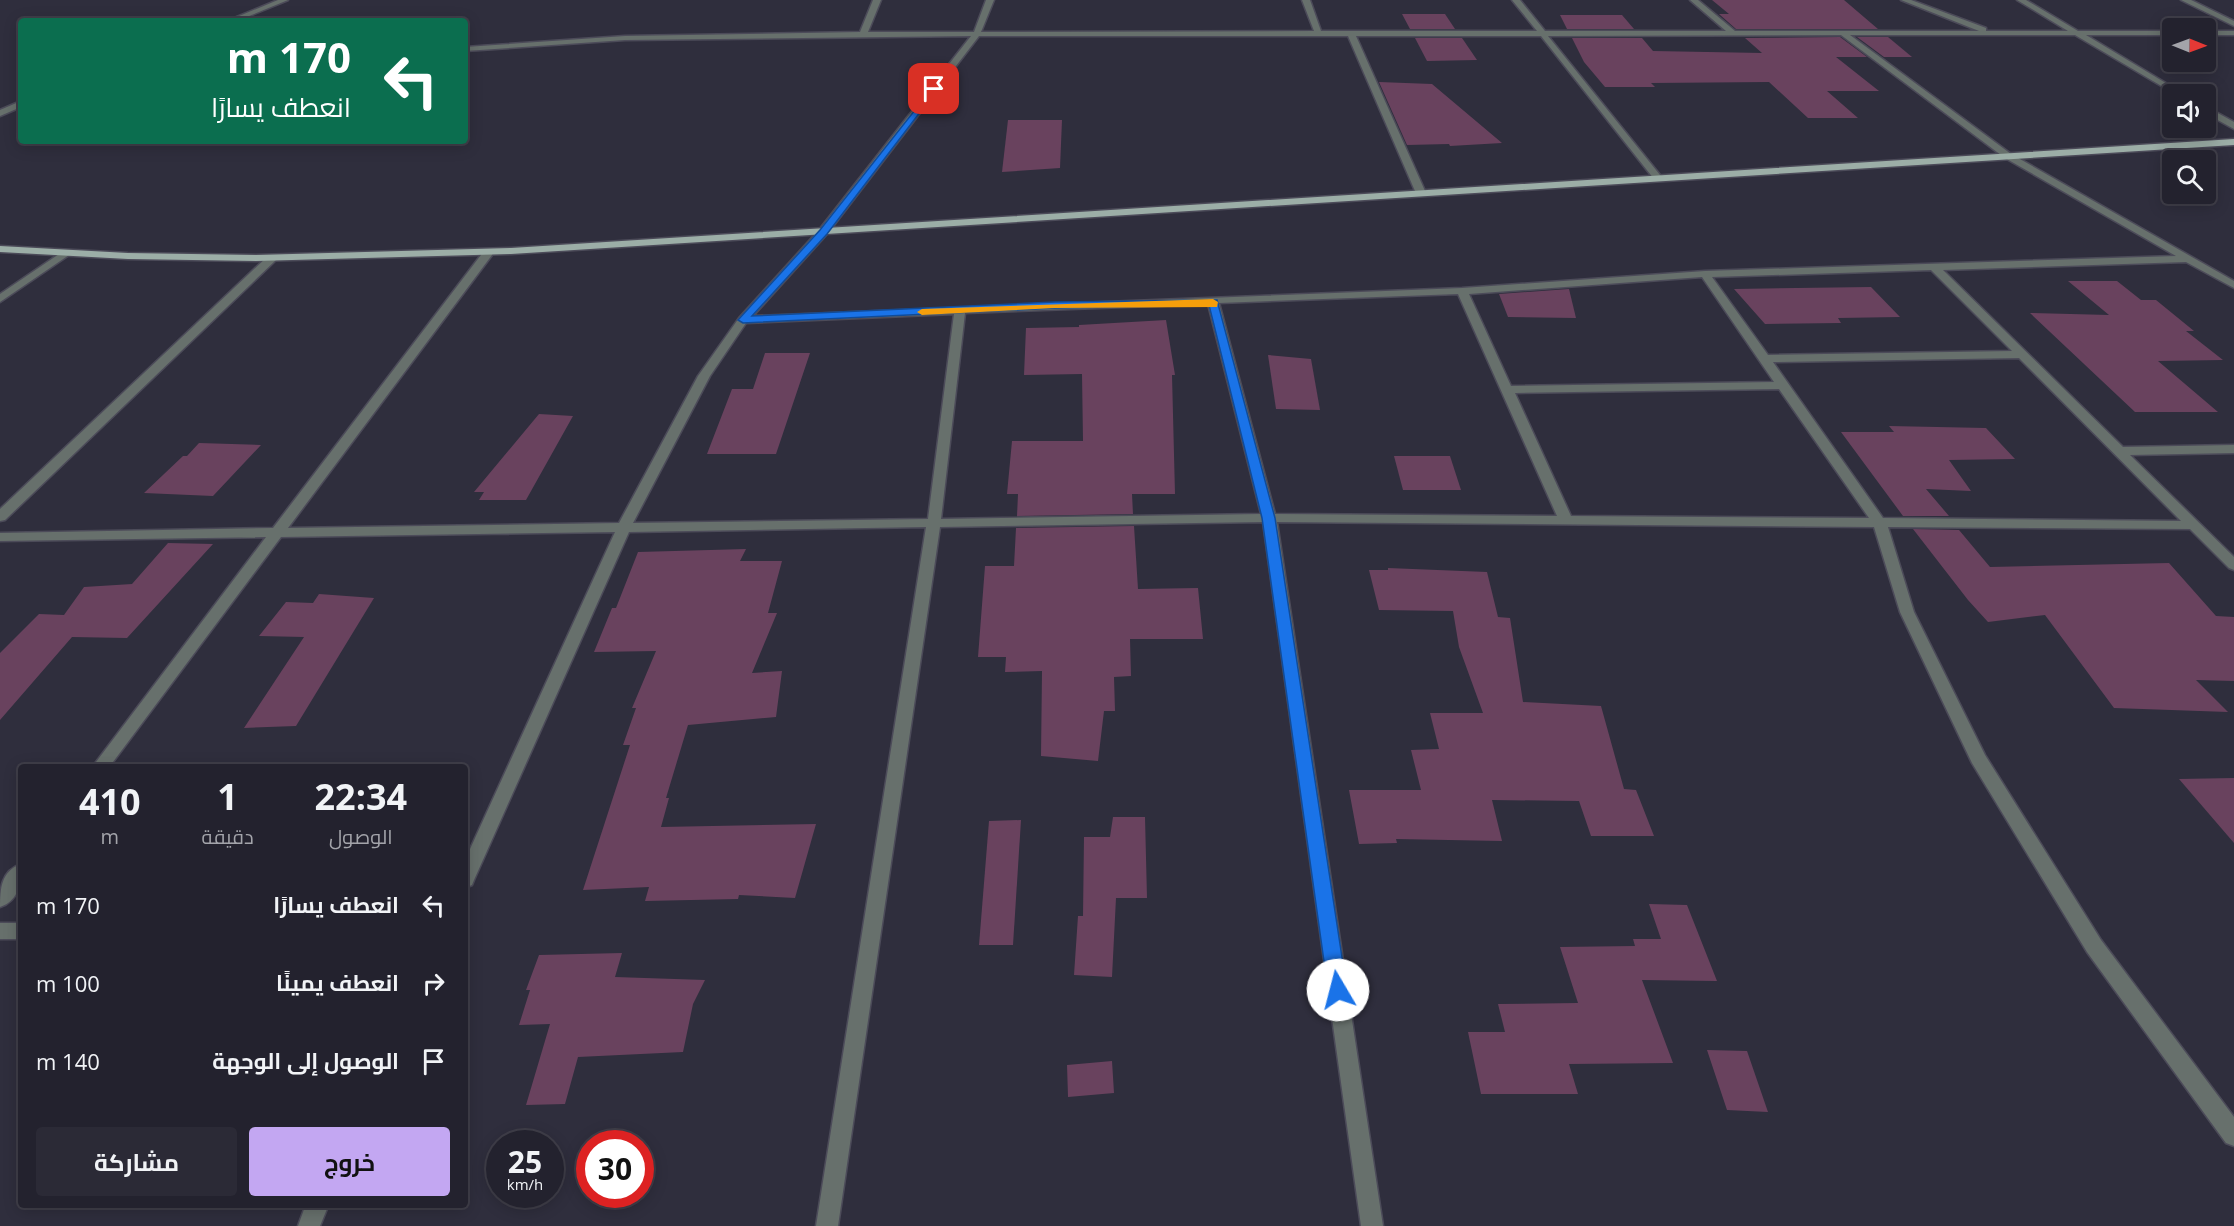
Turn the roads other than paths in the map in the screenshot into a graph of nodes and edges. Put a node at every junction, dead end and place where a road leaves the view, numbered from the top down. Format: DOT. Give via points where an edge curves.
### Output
graph roads {
  1 [pos="284,0"];
  2 [pos="877,0"];
  3 [pos="990,0"];
  4 [pos="1306,0"];
  5 [pos="1516,0"];
  6 [pos="1694,0"];
  7 [pos="1905,0"];
  8 [pos="2021,0"];
  9 [pos="2185,0"];
  10 [pos="239,18"];
  11 [pos="2234,24"];
  12 [pos="1318,33"];
  13 [pos="1351,33"];
  14 [pos="1733,33"];
  15 [pos="1842,33"];
  16 [pos="1990,33"];
  17 [pos="2075,33"];
  18 [pos="2162,33"];
  19 [pos="2216,33"];
  20 [pos="2234,33"];
  21 [pos="863,34"];
  22 [pos="1543,34"];
  23 [pos="976,35"];
  24 [pos="468,49"];
  25 [pos="2163,84"];
  26 [pos="18,105"];
  27 [pos="18,111"];
  28 [pos="0,113"];
  29 [pos="2216,115"];
  30 [pos="2234,126"];
  31 [pos="2234,142"];
  32 [pos="2008,156"];
  33 [pos="1657,177"];
  34 [pos="1420,191"];
  35 [pos="823,232"];
  36 [pos="0,249"];
  37 [pos="64,253"];
  38 [pos="488,253"];
  39 [pos="272,258"];
  40 [pos="2188,259"];
  41 [pos="1935,268"];
  42 [pos="1705,274"];
  43 [pos="2234,285"];
  44 [pos="1462,291"];
  45 [pos="0,299"];
  46 [pos="1213,302"];
  47 [pos="960,310"];
  48 [pos="743,320"];
  49 [pos="2024,354"];
  50 [pos="1764,359"];
  51 [pos="1782,385"];
  52 [pos="1507,390"];
  53 [pos="2234,449"];
  54 [pos="2120,451"];
  55 [pos="0,517"];
  56 [pos="1269,518"];
  57 [pos="1566,520"];
  58 [pos="934,522"];
  59 [pos="1878,522"];
  60 [pos="2192,525"];
  61 [pos="625,526"];
  62 [pos="278,534"];
  63 [pos="0,537"];
  64 [pos="2234,565"];
  65 [pos="103,764"];
  66 [pos="468,873"];
  67 [pos="18,876"];
  68 [pos="0,899"];
  69 [pos="0,931"];
  70 [pos="18,931"];
  71 [pos="2234,1135"];
  72 [pos="316,1208"];
  73 [pos="309,1226"];
  74 [pos="827,1226"];
  75 [pos="1372,1226"];
  1 -- 10 [label="street"];
  2 -- 21 [label="street"];
  3 -- 23 [label="street"];
  4 -- 12 [label="street"];
  5 -- 22 [label="street"];
  6 -- 14 [label="street"];
  7 -- 16 [label="street"];
  8 -- 17 [label="street"];
  9 -- 11 [label="street"];
  12 -- 13 [label="street"];
  12 -- 23 [label="street"];
  13 -- 22 [label="street"];
  13 -- 34 [label="street"];
  14 -- 15 [label="street"];
  14 -- 22 [label="street"];
  15 -- 16 [label="street"];
  15 -- 32 [label="street"];
  16 -- 17 [label="street"];
  17 -- 18 [label="street"];
  17 -- 25 [label="street"];
  19 -- 20 [label="street"];
  21 -- 23 [label="street"];
  21 -- 24 [label="street" via="625,38"];
  22 -- 33 [label="street"];
  23 -- 35 [label="street"];
  26 -- 28 [label="street"];
  27 -- 28 [label="street"];
  29 -- 30 [label="street"];
  31 -- 32 [label="main road"];
  32 -- 33 [label="main road"];
  32 -- 40 [label="street"];
  33 -- 34 [label="main road"];
  34 -- 35 [label="main road"];
  35 -- 38 [label="main road"];
  35 -- 48 [label="street"];
  36 -- 37 [label="main road"];
  37 -- 39 [label="main road"];
  37 -- 45 [label="street"];
  38 -- 39 [label="main road"];
  38 -- 62 [label="street"];
  39 -- 55 [label="street"];
  40 -- 41 [label="street"];
  40 -- 43 [label="street"];
  41 -- 42 [label="street"];
  41 -- 49 [label="street"];
  42 -- 44 [label="street"];
  42 -- 50 [label="street"];
  44 -- 46 [label="street"];
  44 -- 52 [label="street"];
  46 -- 47 [label="street"];
  46 -- 56 [label="street"];
  47 -- 48 [label="street"];
  47 -- 58 [label="street"];
  48 -- 61 [label="street" via="704,376"];
  49 -- 50 [label="street"];
  49 -- 54 [label="street"];
  50 -- 51 [label="street"];
  51 -- 52 [label="street"];
  51 -- 59 [label="street"];
  52 -- 57 [label="street"];
  53 -- 54 [label="street"];
  54 -- 60 [label="street"];
  56 -- 57 [label="street"];
  56 -- 58 [label="street"];
  56 -- 75 [label="street"];
  57 -- 59 [label="street"];
  58 -- 61 [label="street"];
  58 -- 74 [label="street"];
  59 -- 60 [label="street"];
  59 -- 71 [label="street" via="1907,612 1978,758 2094,946"];
  60 -- 64 [label="street"];
  61 -- 62 [label="street"];
  61 -- 66 [label="street"];
  62 -- 63 [label="street"];
  62 -- 65 [label="street"];
  67 -- 68 [label="street"];
  69 -- 70 [label="street"];
  72 -- 73 [label="street"];
}
